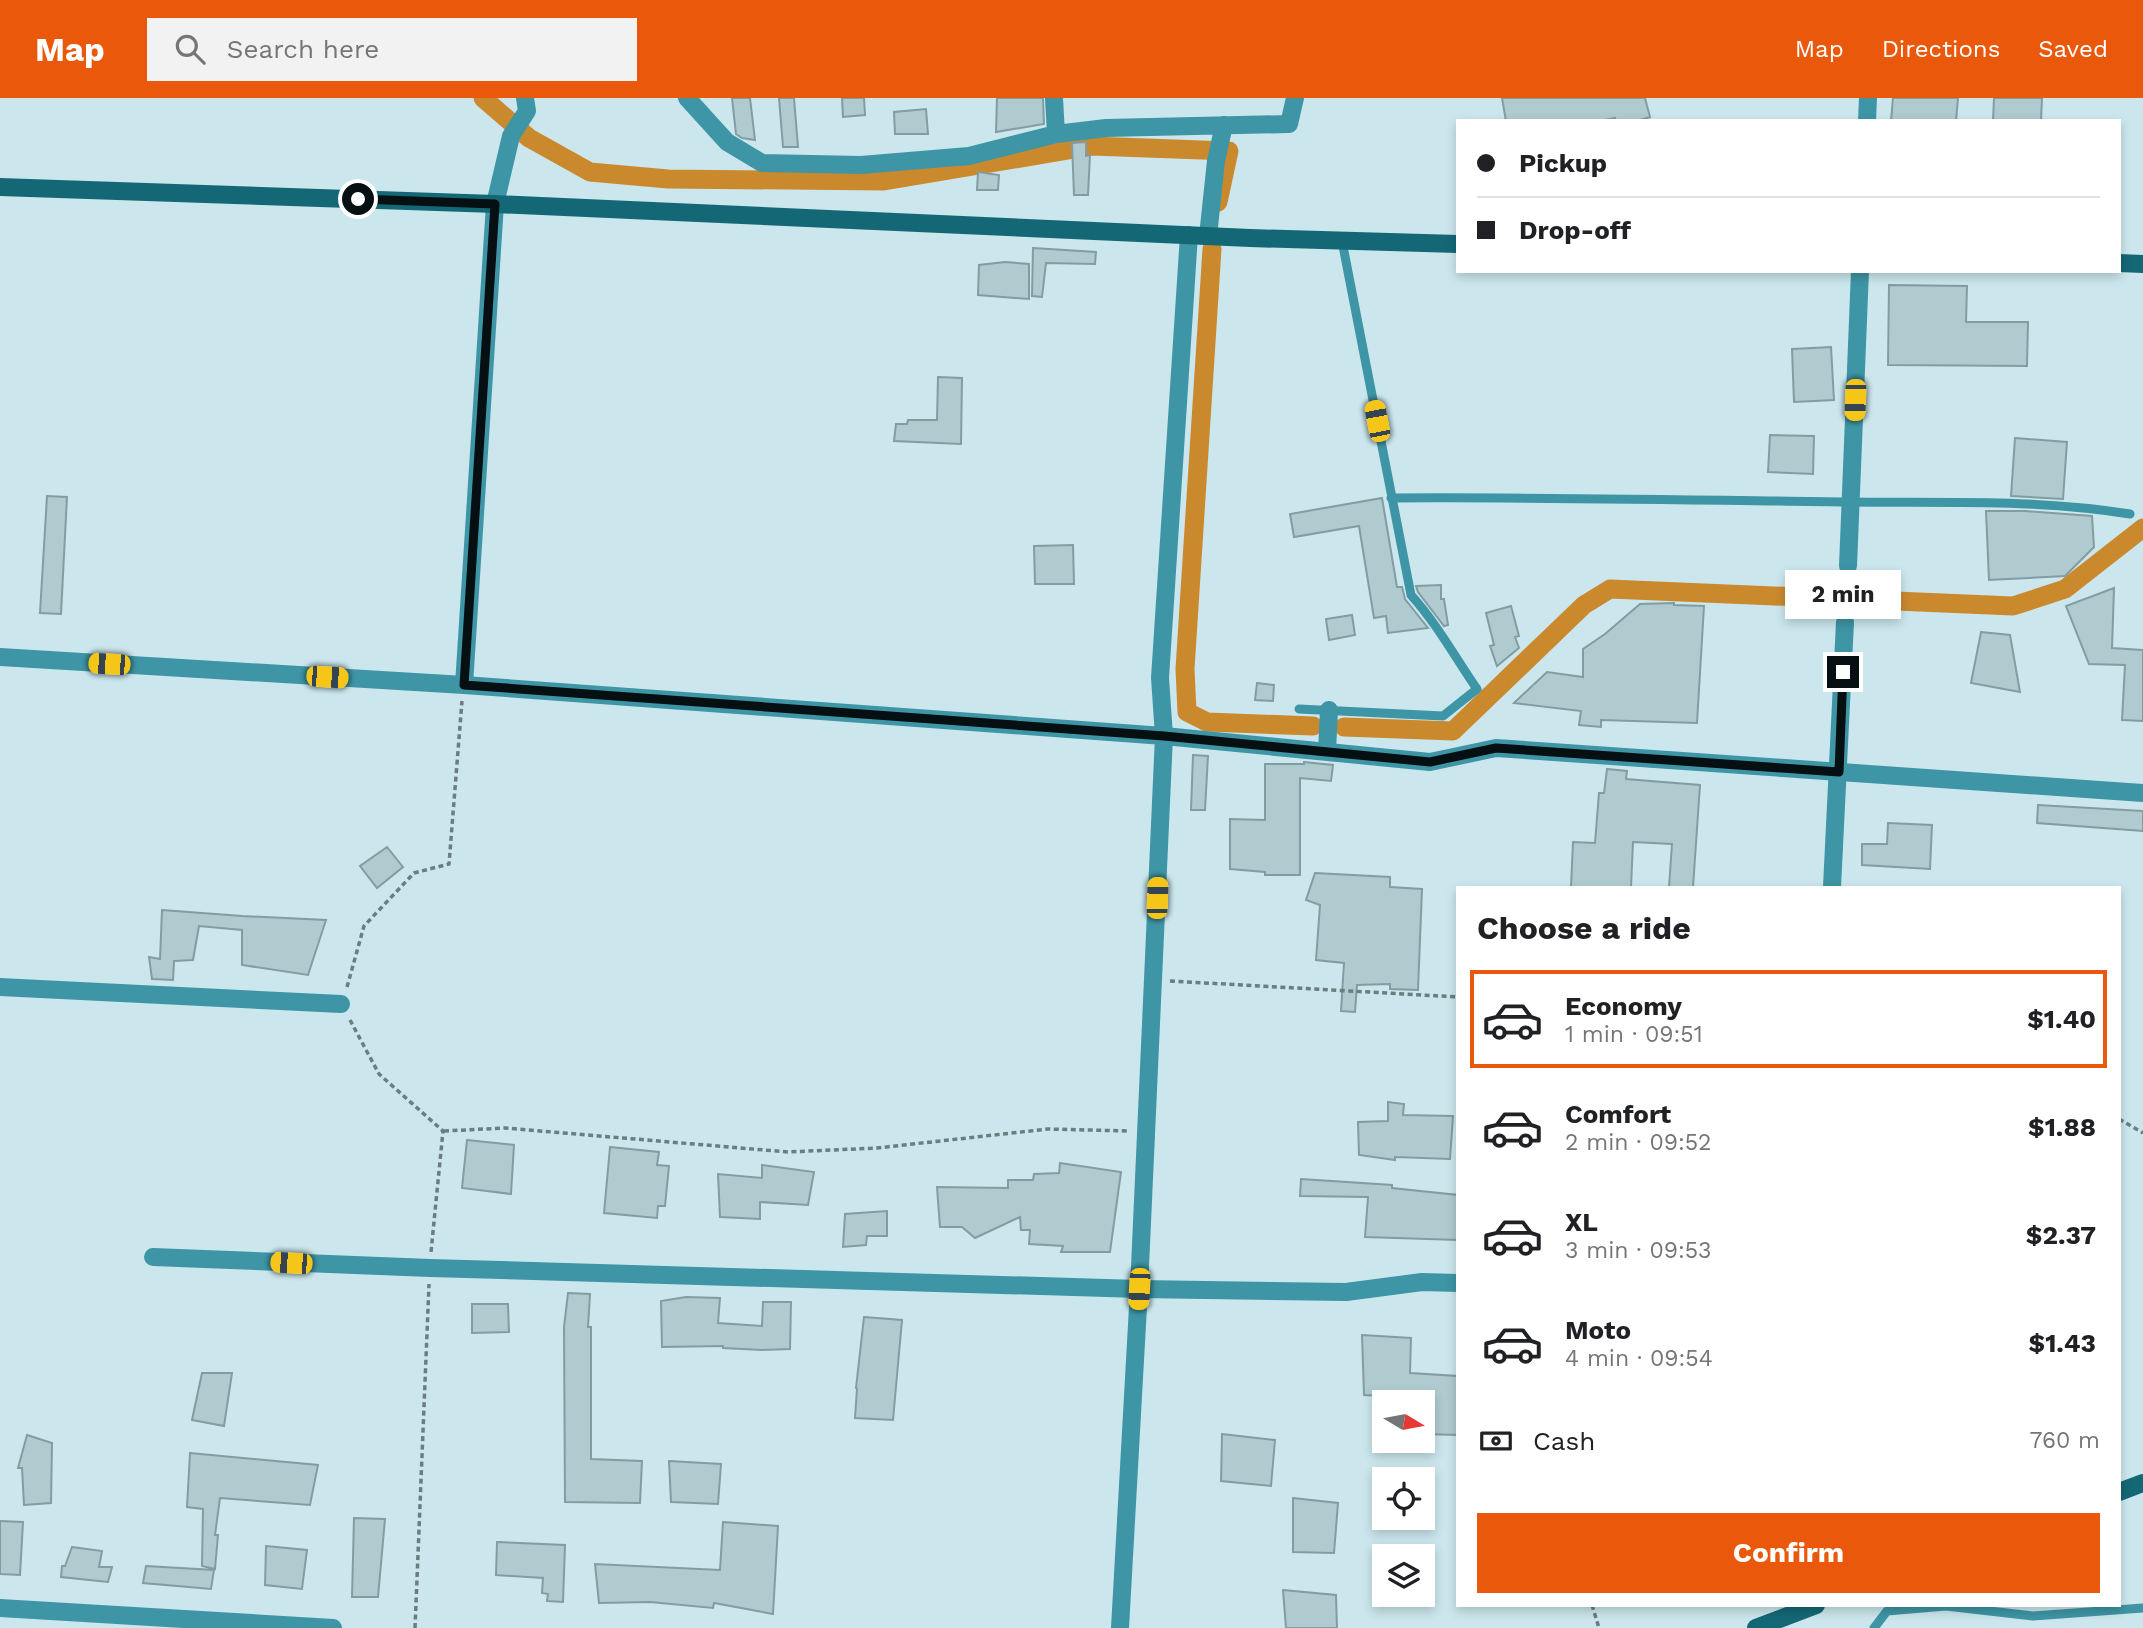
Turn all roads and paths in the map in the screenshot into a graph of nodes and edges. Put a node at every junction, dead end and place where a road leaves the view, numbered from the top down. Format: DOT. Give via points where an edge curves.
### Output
graph roads {
  1 [pos="687,98"];
  2 [pos="1054,98"];
  3 [pos="1295,98"];
  4 [pos="1868,98"];
  5 [pos="526,104"];
  6 [pos="1867,119"];
  7 [pos="1222,132"];
  8 [pos="1056,134"];
  9 [pos="0,187"];
  10 [pos="495,204"];
  11 [pos="1189,235"];
  12 [pos="1208,236"];
  13 [pos="1342,241"];
  14 [pos="1456,244"];
  15 [pos="2121,263"];
  16 [pos="2143,264"];
  17 [pos="1860,273"];
  18 [pos="1391,498"];
  19 [pos="1850,502"];
  20 [pos="2130,514"];
  21 [pos="1848,566"];
  22 [pos="1845,622"];
  23 [pos="0,657"];
  24 [pos="464,685"];
  25 [pos="1299,709"];
  26 [pos="1329,710"];
  27 [pos="1164,736"];
  28 [pos="1327,751"];
  29 [pos="1839,772"];
  30 [pos="2143,793"];
  31 [pos="1832,886"];
  32 [pos="1153,979"];
  33 [pos="0,987"];
  34 [pos="1456,997"];
  35 [pos="341,1004"];
  36 [pos="2121,1120"];
  37 [pos="443,1131"];
  38 [pos="1146,1132"];
  39 [pos="2143,1133"];
  40 [pos="153,1257"];
  41 [pos="430,1268"];
  42 [pos="1456,1283"];
  43 [pos="1139,1289"];
  44 [pos="2143,1483"];
  45 [pos="2121,1491"];
  46 [pos="1593,1607"];
  47 [pos="1934,1607"];
  48 [pos="1955,1607"];
  49 [pos="0,1608"];
  50 [pos="2143,1608"];
  51 [pos="1793,1609"];
  52 [pos="1761,1627"];
  53 [pos="333,1628"];
  54 [pos="415,1628"];
  55 [pos="1120,1628"];
  56 [pos="1599,1628"];
  57 [pos="1874,1628"];
  1 -- 8 [label="street" via="727,142 762,163 861,165 970,156"];
  2 -- 8 [label="street"];
  3 -- 7 [label="street" via="1289,124"];
  4 -- 6 [label="street"];
  5 -- 10 [label="street" via="511,136"];
  7 -- 8 [label="street" via="1106,128"];
  7 -- 12 [label="street"];
  9 -- 10 [label="street"];
  10 -- 11 [label="street"];
  10 -- 24 [label="street"];
  11 -- 12 [label="street"];
  11 -- 27 [label="street" via="1160,678"];
  12 -- 13 [label="street"];
  13 -- 14 [label="street"];
  13 -- 18 [label="lane"];
  15 -- 16 [label="street"];
  17 -- 19 [label="street"];
  18 -- 19 [label="lane"];
  18 -- 26 [label="lane" via="1411,595 1477,689 1443,716"];
  19 -- 20 [label="lane" via="2011,503"];
  19 -- 21 [label="street"];
  22 -- 29 [label="street"];
  23 -- 24 [label="street"];
  24 -- 27 [label="street"];
  24 -- 35 [label="path" via="449,864 414,873 364,926"];
  25 -- 26 [label="lane"];
  26 -- 28 [label="street"];
  27 -- 28 [label="street"];
  27 -- 32 [label="street"];
  28 -- 29 [label="street" via="1430,762 1496,748"];
  29 -- 30 [label="street"];
  29 -- 31 [label="street"];
  32 -- 34 [label="path"];
  32 -- 38 [label="street"];
  33 -- 35 [label="street"];
  35 -- 37 [label="path" via="379,1074"];
  36 -- 39 [label="path"];
  37 -- 38 [label="path" via="505,1128 788,1152 877,1148 1048,1129"];
  37 -- 41 [label="path"];
  38 -- 43 [label="street"];
  40 -- 41 [label="street"];
  41 -- 43 [label="street"];
  41 -- 54 [label="path"];
  42 -- 43 [label="street" via="1422,1282 1346,1292"];
  43 -- 55 [label="street"];
  44 -- 45 [label="street"];
  46 -- 56 [label="path"];
  47 -- 57 [label="lane" via="1887,1611"];
  48 -- 50 [label="lane" via="2033,1616"];
  49 -- 53 [label="street"];
  51 -- 52 [label="street"];
}
